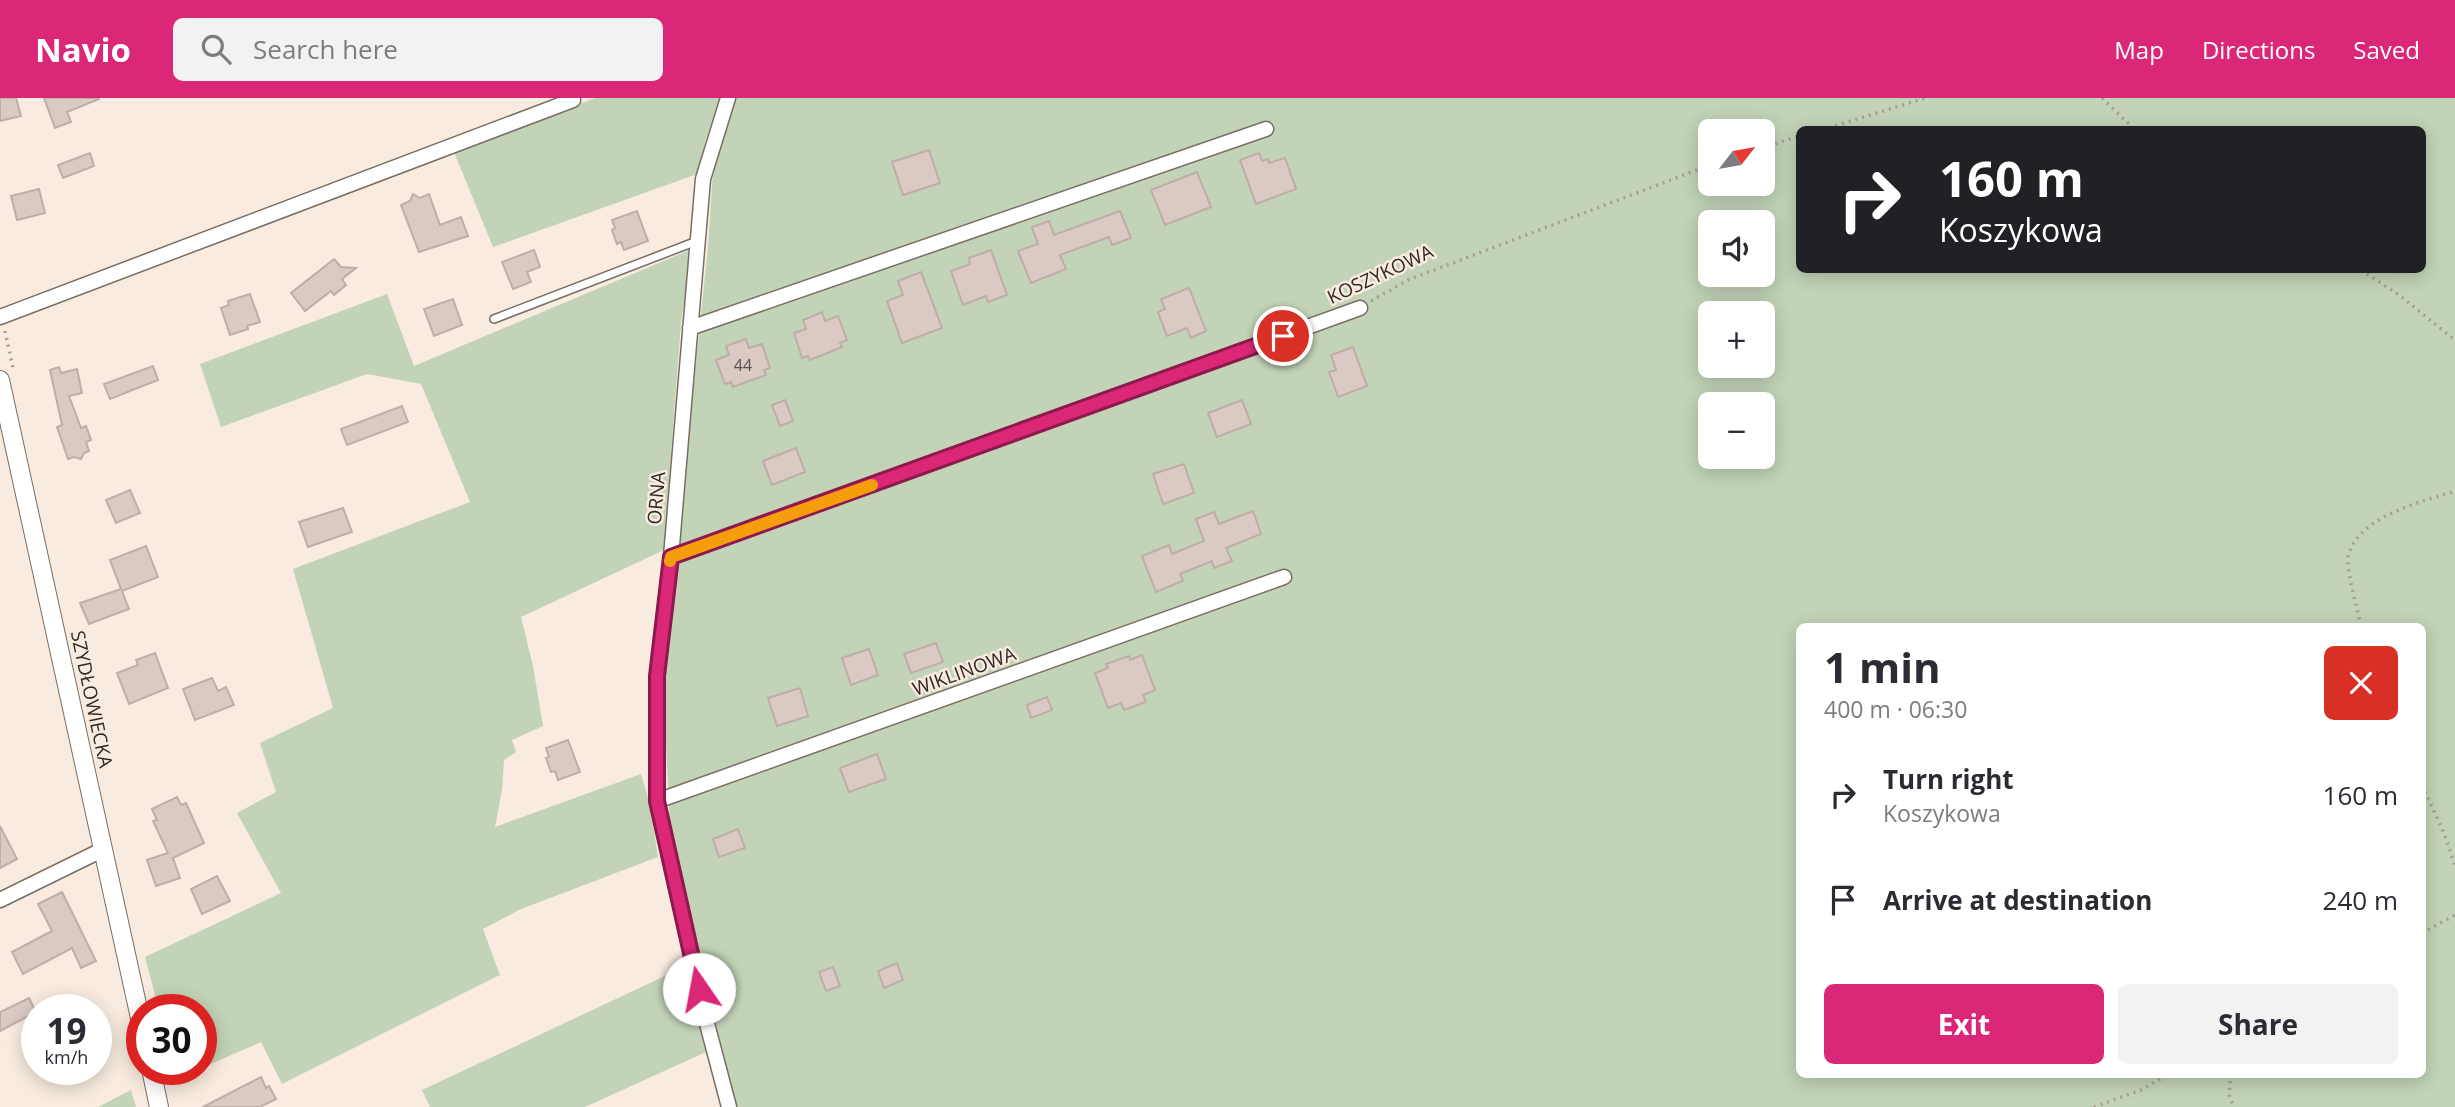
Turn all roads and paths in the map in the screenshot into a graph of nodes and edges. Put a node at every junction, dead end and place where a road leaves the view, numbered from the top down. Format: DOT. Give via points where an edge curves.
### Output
graph roads {
  1 [pos="728,98"];
  2 [pos="1926,98"];
  3 [pos="2102,98"];
  4 [pos="576,99"];
  5 [pos="1835,126"];
  6 [pos="2131,126"];
  7 [pos="1266,129"];
  8 [pos="1796,137"];
  9 [pos="1775,144"];
  10 [pos="1698,170"];
  11 [pos="697,241"];
  12 [pos="2366,273"];
  13 [pos="1360,308"];
  14 [pos="0,317"];
  15 [pos="494,319"];
  16 [pos="690,328"];
  17 [pos="2455,340"];
  18 [pos="0,380"];
  19 [pos="2455,491"];
  20 [pos="671,557"];
  21 [pos="1284,577"];
  22 [pos="2360,623"];
  23 [pos="2426,794"];
  24 [pos="657,801"];
  25 [pos="104,849"];
  26 [pos="2455,866"];
  27 [pos="0,900"];
  28 [pos="2455,915"];
  29 [pos="2426,931"];
  30 [pos="135,994"];
  31 [pos="2162,1078"];
  32 [pos="2231,1078"];
  33 [pos="154,1085"];
  34 [pos="159,1107"];
  35 [pos="729,1107"];
  36 [pos="2094,1107"];
  37 [pos="2234,1107"];
  1 -- 11 [label="street, ORNA" via="704,179"];
  2 -- 5 [label="path"];
  3 -- 6 [label="path"];
  4 -- 14 [label="street"];
  7 -- 16 [label="street"];
  8 -- 9 [label="path"];
  10 -- 13 [label="path, KOSZYKOWA" via="1408,280"];
  11 -- 15 [label="lane"];
  11 -- 16 [label="street, ORNA"];
  12 -- 17 [label="path"];
  13 -- 20 [label="street, KOSZYKOWA"];
  16 -- 20 [label="street, ORNA"];
  18 -- 25 [label="street, SZYDŁOWIECKA"];
  19 -- 22 [label="path" via="2405,506 2354,542 2348,559"];
  20 -- 24 [label="street, ORNA" via="657,676"];
  21 -- 24 [label="street, WIKLINOWA"];
  23 -- 26 [label="path"];
  24 -- 35 [label="street, ORNA"];
  25 -- 27 [label="street"];
  25 -- 30 [label="street, SZYDŁOWIECKA"];
  28 -- 29 [label="path"];
  31 -- 36 [label="path"];
  32 -- 37 [label="path" via="2229,1095"];
  33 -- 34 [label="street"];
}
